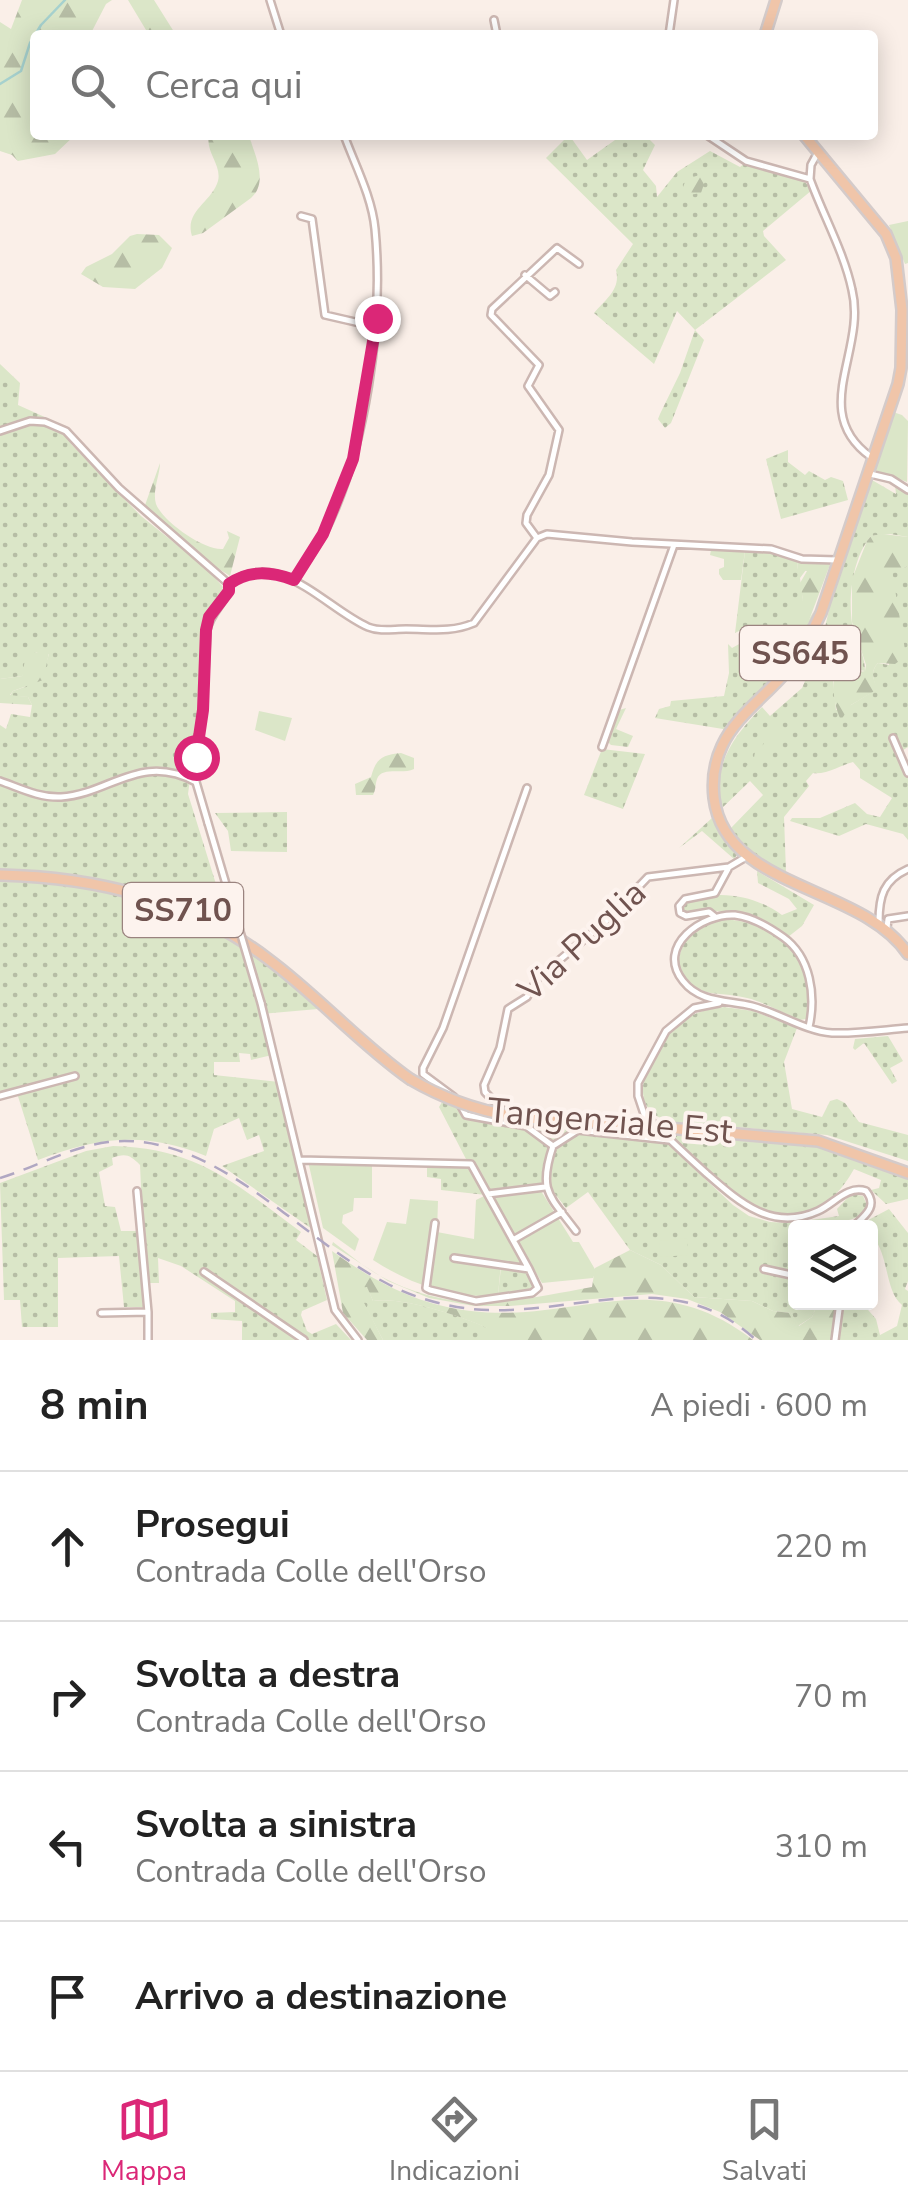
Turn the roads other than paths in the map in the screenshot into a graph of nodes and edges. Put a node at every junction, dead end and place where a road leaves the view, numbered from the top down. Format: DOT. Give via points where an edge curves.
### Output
graph roads {
  1 [pos="270,0"];
  2 [pos="674,0"];
  3 [pos="776,0"];
  4 [pos="494,20"];
  5 [pos="279,30"];
  6 [pos="496,30"];
  7 [pos="670,30"];
  8 [pos="767,30"];
  9 [pos="346,140"];
  10 [pos="714,140"];
  11 [pos="808,140"];
  12 [pos="819,152"];
  13 [pos="810,179"];
  14 [pos="301,216"];
  15 [pos="579,264"];
  16 [pos="525,274"];
  17 [pos="555,292"];
  18 [pos="378,326"];
  19 [pos="0,430"];
  20 [pos="874,459"];
  21 [pos="869,474"];
  22 [pos="908,490"];
  23 [pos="537,538"];
  24 [pos="674,545"];
  25 [pos="840,560"];
  26 [pos="294,580"];
  27 [pos="229,584"];
  28 [pos="892,738"];
  29 [pos="602,747"];
  30 [pos="908,772"];
  31 [pos="0,781"];
  32 [pos="196,782"];
  33 [pos="527,788"];
  34 [pos="746,857"];
  35 [pos="728,867"];
  36 [pos="907,868"];
  37 [pos="0,875"];
  38 [pos="788,879"];
  39 [pos="879,910"];
  40 [pos="714,916"];
  41 [pos="908,916"];
  42 [pos="864,917"];
  43 [pos="886,932"];
  44 [pos="907,953"];
  45 [pos="722,1002"];
  46 [pos="808,1027"];
  47 [pos="908,1028"];
  48 [pos="75,1076"];
  49 [pos="0,1096"];
  50 [pos="515,1124"];
  51 [pos="669,1140"];
  52 [pos="553,1146"];
  53 [pos="300,1160"];
  54 [pos="908,1173"];
  55 [pos="545,1187"];
  56 [pos="137,1191"];
  57 [pos="488,1194"];
  58 [pos="562,1212"];
  59 [pos="860,1220"];
  60 [pos="435,1223"];
  61 [pos="576,1231"];
  62 [pos="514,1240"];
  63 [pos="454,1258"];
  64 [pos="528,1268"];
  65 [pos="764,1269"];
  66 [pos="204,1272"];
  67 [pos="788,1274"];
  68 [pos="839,1310"];
  69 [pos="148,1312"];
  70 [pos="100,1313"];
  71 [pos="355,1339"];
  72 [pos="148,1340"];
  73 [pos="304,1340"];
  74 [pos="835,1340"];
  1 -- 5 [label="street"];
  2 -- 7 [label="street"];
  3 -- 8 [label="main road"];
  4 -- 6 [label="street"];
  9 -- 18 [label="street" via="375,228"];
  10 -- 13 [label="street" via="746,161"];
  11 -- 12 [label="main road, SS645"];
  12 -- 13 [label="street"];
  12 -- 20 [label="main road, SS645" via="877,220 896,258 901,368"];
  13 -- 20 [label="street" via="854,294 840,418 852,442"];
  14 -- 18 [label="street" via="312,219 326,315"];
  15 -- 16 [label="street" via="557,248"];
  16 -- 17 [label="street" via="550,296"];
  16 -- 23 [label="street" via="491,315 540,364 528,386 559,430 549,475 527,515"];
  18 -- 26 [label="street" via="353,459 323,534"];
  19 -- 27 [label="street" via="30,421 66,431 119,488"];
  20 -- 21 [label="main road, SS645"];
  21 -- 22 [label="street"];
  21 -- 25 [label="main road, SS645"];
  23 -- 24 [label="street"];
  23 -- 26 [label="street" via="474,624 460,629 372,629"];
  24 -- 25 [label="street"];
  24 -- 29 [label="street"];
  25 -- 34 [label="main road, SS645" via="808,642 732,729 716,763 719,819"];
  26 -- 27 [label="street" via="265,572"];
  27 -- 32 [label="street" via="206,630"];
  28 -- 30 [label="street"];
  31 -- 32 [label="street" via="66,797 149,772"];
  32 -- 53 [label="street, bridge"];
  33 -- 50 [label="street" via="423,1074 466,1115"];
  34 -- 35 [label="street, Via Puglia"];
  34 -- 38 [label="main road, SS645"];
  35 -- 40 [label="street, Via Puglia" via="716,894 684,898 679,906 686,916"];
  35 -- 50 [label="street, Via Puglia" via="648,877 508,1008 484,1086"];
  36 -- 39 [label="street" via="883,889"];
  37 -- 54 [label="main road, Tangenziale Est / SS710, bridge" via="124,890 183,910 246,944 410,1079 461,1105 510,1117 818,1141"];
  38 -- 42 [label="main road, SS645"];
  38 -- 43 [label="main road, SS645"];
  39 -- 42 [label="street" via="874,919"];
  39 -- 43 [label="street"];
  40 -- 45 [label="street" via="686,932 676,964 687,986"];
  40 -- 46 [label="street" via="746,917 791,943 812,990"];
  41 -- 43 [label="street" via="886,922"];
  42 -- 43 [label="main road, SS645"];
  43 -- 44 [label="main road, SS645"];
  45 -- 46 [label="street"];
  45 -- 51 [label="street" via="694,1008 666,1031 638,1083 644,1114"];
  46 -- 47 [label="street" via="828,1033"];
  48 -- 49 [label="street"];
  50 -- 52 [label="street"];
  51 -- 52 [label="street" via="578,1130"];
  51 -- 59 [label="street" via="764,1216 802,1216 856,1188 866,1190 872,1202"];
  52 -- 55 [label="street"];
  53 -- 57 [label="street" via="471,1164"];
  53 -- 71 [label="street" via="335,1310"];
  55 -- 57 [label="street"];
  55 -- 58 [label="street"];
  56 -- 69 [label="street"];
  57 -- 62 [label="street"];
  58 -- 61 [label="street"];
  58 -- 62 [label="street"];
  60 -- 64 [label="street" via="426,1288 476,1301 532,1294 538,1288"];
  62 -- 64 [label="street"];
  63 -- 64 [label="street"];
  65 -- 67 [label="street"];
  66 -- 73 [label="street"];
  68 -- 74 [label="street"];
  69 -- 70 [label="street"];
  69 -- 72 [label="street"];
}
